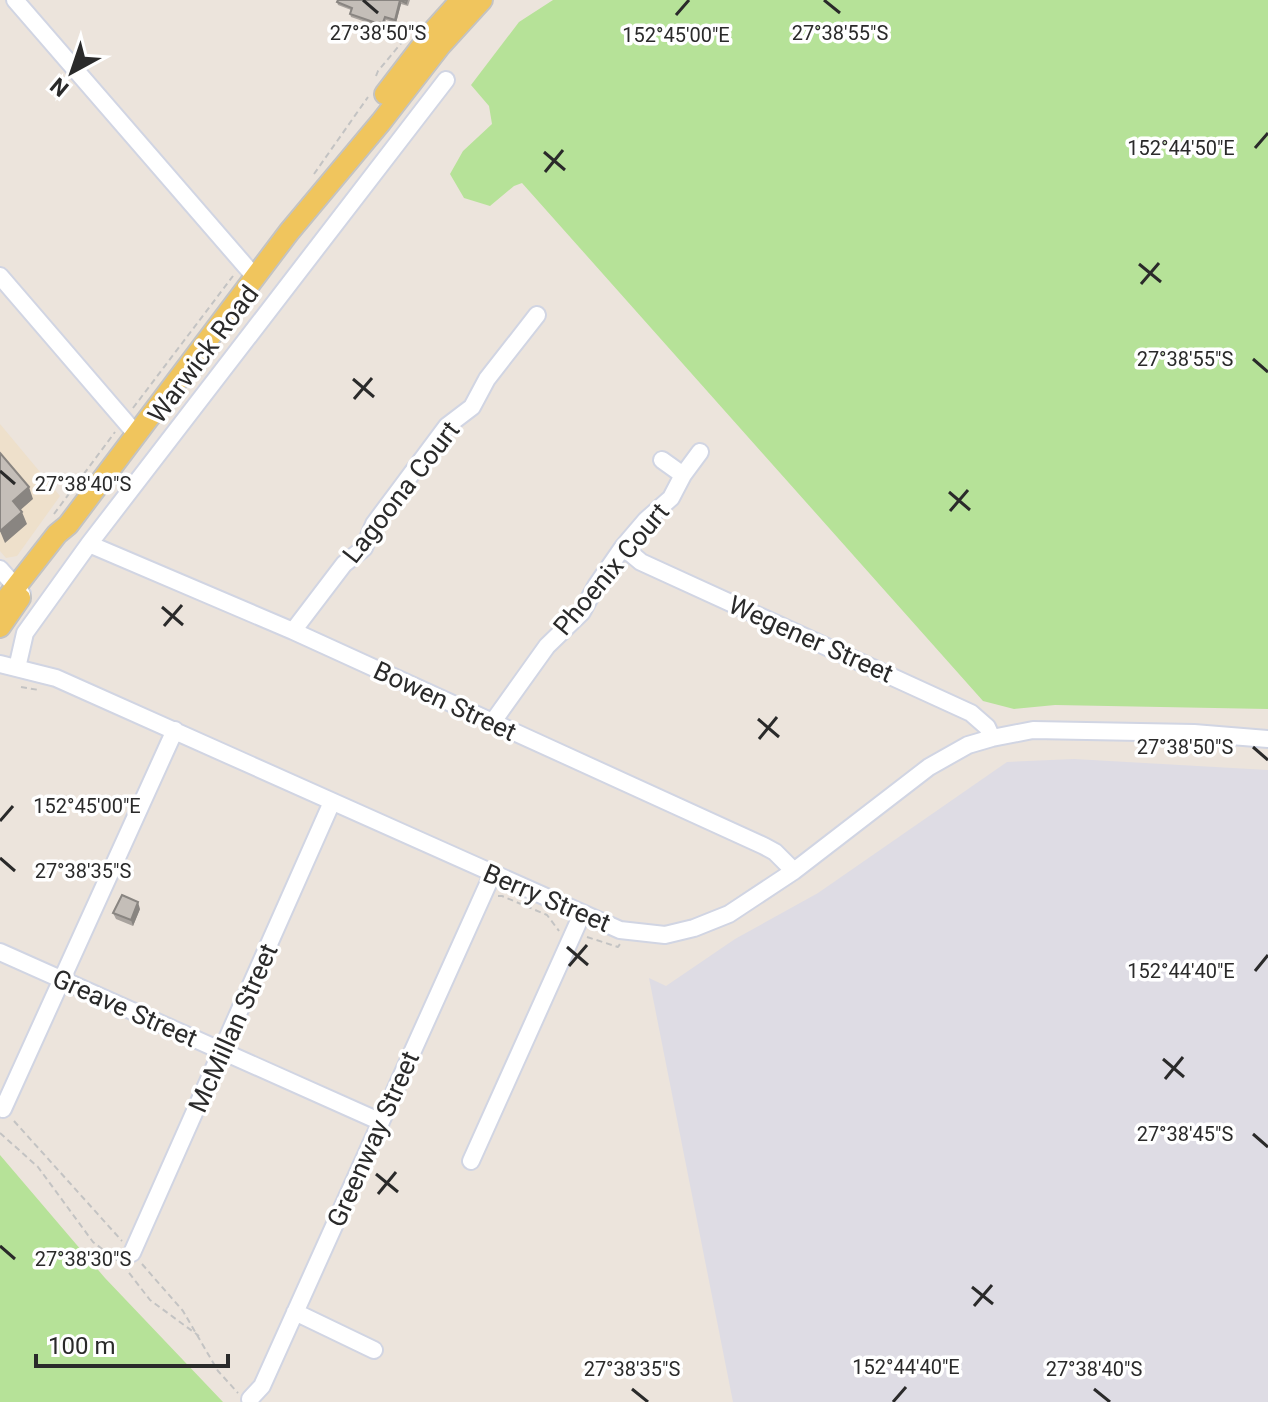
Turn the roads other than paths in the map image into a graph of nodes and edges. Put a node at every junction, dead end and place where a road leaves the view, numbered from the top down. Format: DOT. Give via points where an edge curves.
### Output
graph roads {
  1 [pos="15,0"];
  2 [pos="461,0"];
  3 [pos="482,0"];
  4 [pos="446,80"];
  5 [pos="289,232"];
  6 [pos="249,271"];
  7 [pos="0,276"];
  8 [pos="537,315"];
  9 [pos="130,427"];
  10 [pos="700,452"];
  11 [pos="662,460"];
  12 [pos="683,475"];
  13 [pos="89,544"];
  14 [pos="623,547"];
  15 [pos="0,569"];
  16 [pos="19,591"];
  17 [pos="0,607"];
  18 [pos="0,627"];
  19 [pos="293,631"];
  20 [pos="8,666"];
  21 [pos="492,723"];
  22 [pos="175,730"];
  23 [pos="992,738"];
  24 [pos="1268,739"];
  25 [pos="332,802"];
  26 [pos="794,871"];
  27 [pos="492,875"];
  28 [pos="582,914"];
  29 [pos="0,952"];
  30 [pos="61,979"];
  31 [pos="223,1052"];
  32 [pos="3,1109"];
  33 [pos="381,1122"];
  34 [pos="471,1161"];
  35 [pos="132,1253"];
  36 [pos="295,1312"];
  37 [pos="374,1350"];
  38 [pos="250,1399"];
  1 -- 6 [label="street"];
  2 -- 5 [label="main road, Warwick Road" via="411,60"];
  3 -- 5 [label="main road, Warwick Road"];
  4 -- 13 [label="street, Warwick Road"];
  5 -- 6 [label="main road, Warwick Road"];
  6 -- 9 [label="main road, Warwick Road"];
  7 -- 9 [label="street"];
  8 -- 19 [label="street, Lagoona Court" via="472,407 447,426 383,511 364,548 344,564"];
  9 -- 16 [label="main road, Warwick Road" via="61,520 64,536"];
  10 -- 12 [label="street, Phoenix Court"];
  11 -- 12 [label="street"];
  12 -- 14 [label="street, Phoenix Court" via="671,498"];
  13 -- 19 [label="street, Bowen Street"];
  13 -- 20 [label="street, Warwick Road" via="25,633"];
  14 -- 21 [label="street, Phoenix Court" via="582,612 547,646"];
  14 -- 23 [label="street, Wegener Street" via="641,562 971,713"];
  15 -- 16 [label="street"];
  16 -- 17 [label="main road, Warwick Road"];
  16 -- 18 [label="main road, Warwick Road"];
  19 -- 21 [label="street, Bowen Street"];
  20 -- 22 [label="street, Berry Street" via="56,678"];
  21 -- 26 [label="street, Bowen Street" via="764,846"];
  22 -- 25 [label="street, Berry Street"];
  22 -- 30 [label="street"];
  23 -- 24 [label="street, Berry Street" via="1033,730"];
  23 -- 26 [label="street, Berry Street" via="929,767"];
  25 -- 27 [label="street, Berry Street"];
  25 -- 31 [label="street, McMillan Street"];
  26 -- 28 [label="street, Berry Street" via="729,914 665,935 626,931"];
  27 -- 28 [label="street, Berry Street"];
  27 -- 33 [label="street, Greenway Street"];
  28 -- 34 [label="street"];
  29 -- 30 [label="street, Greave Street"];
  30 -- 31 [label="street, Greave Street"];
  30 -- 32 [label="street"];
  31 -- 33 [label="street, Greave Street"];
  31 -- 35 [label="street, McMillan Street"];
  33 -- 36 [label="street, Greenway Street"];
  36 -- 37 [label="street"];
  36 -- 38 [label="street, Greenway Street" via="262,1386"];
}
